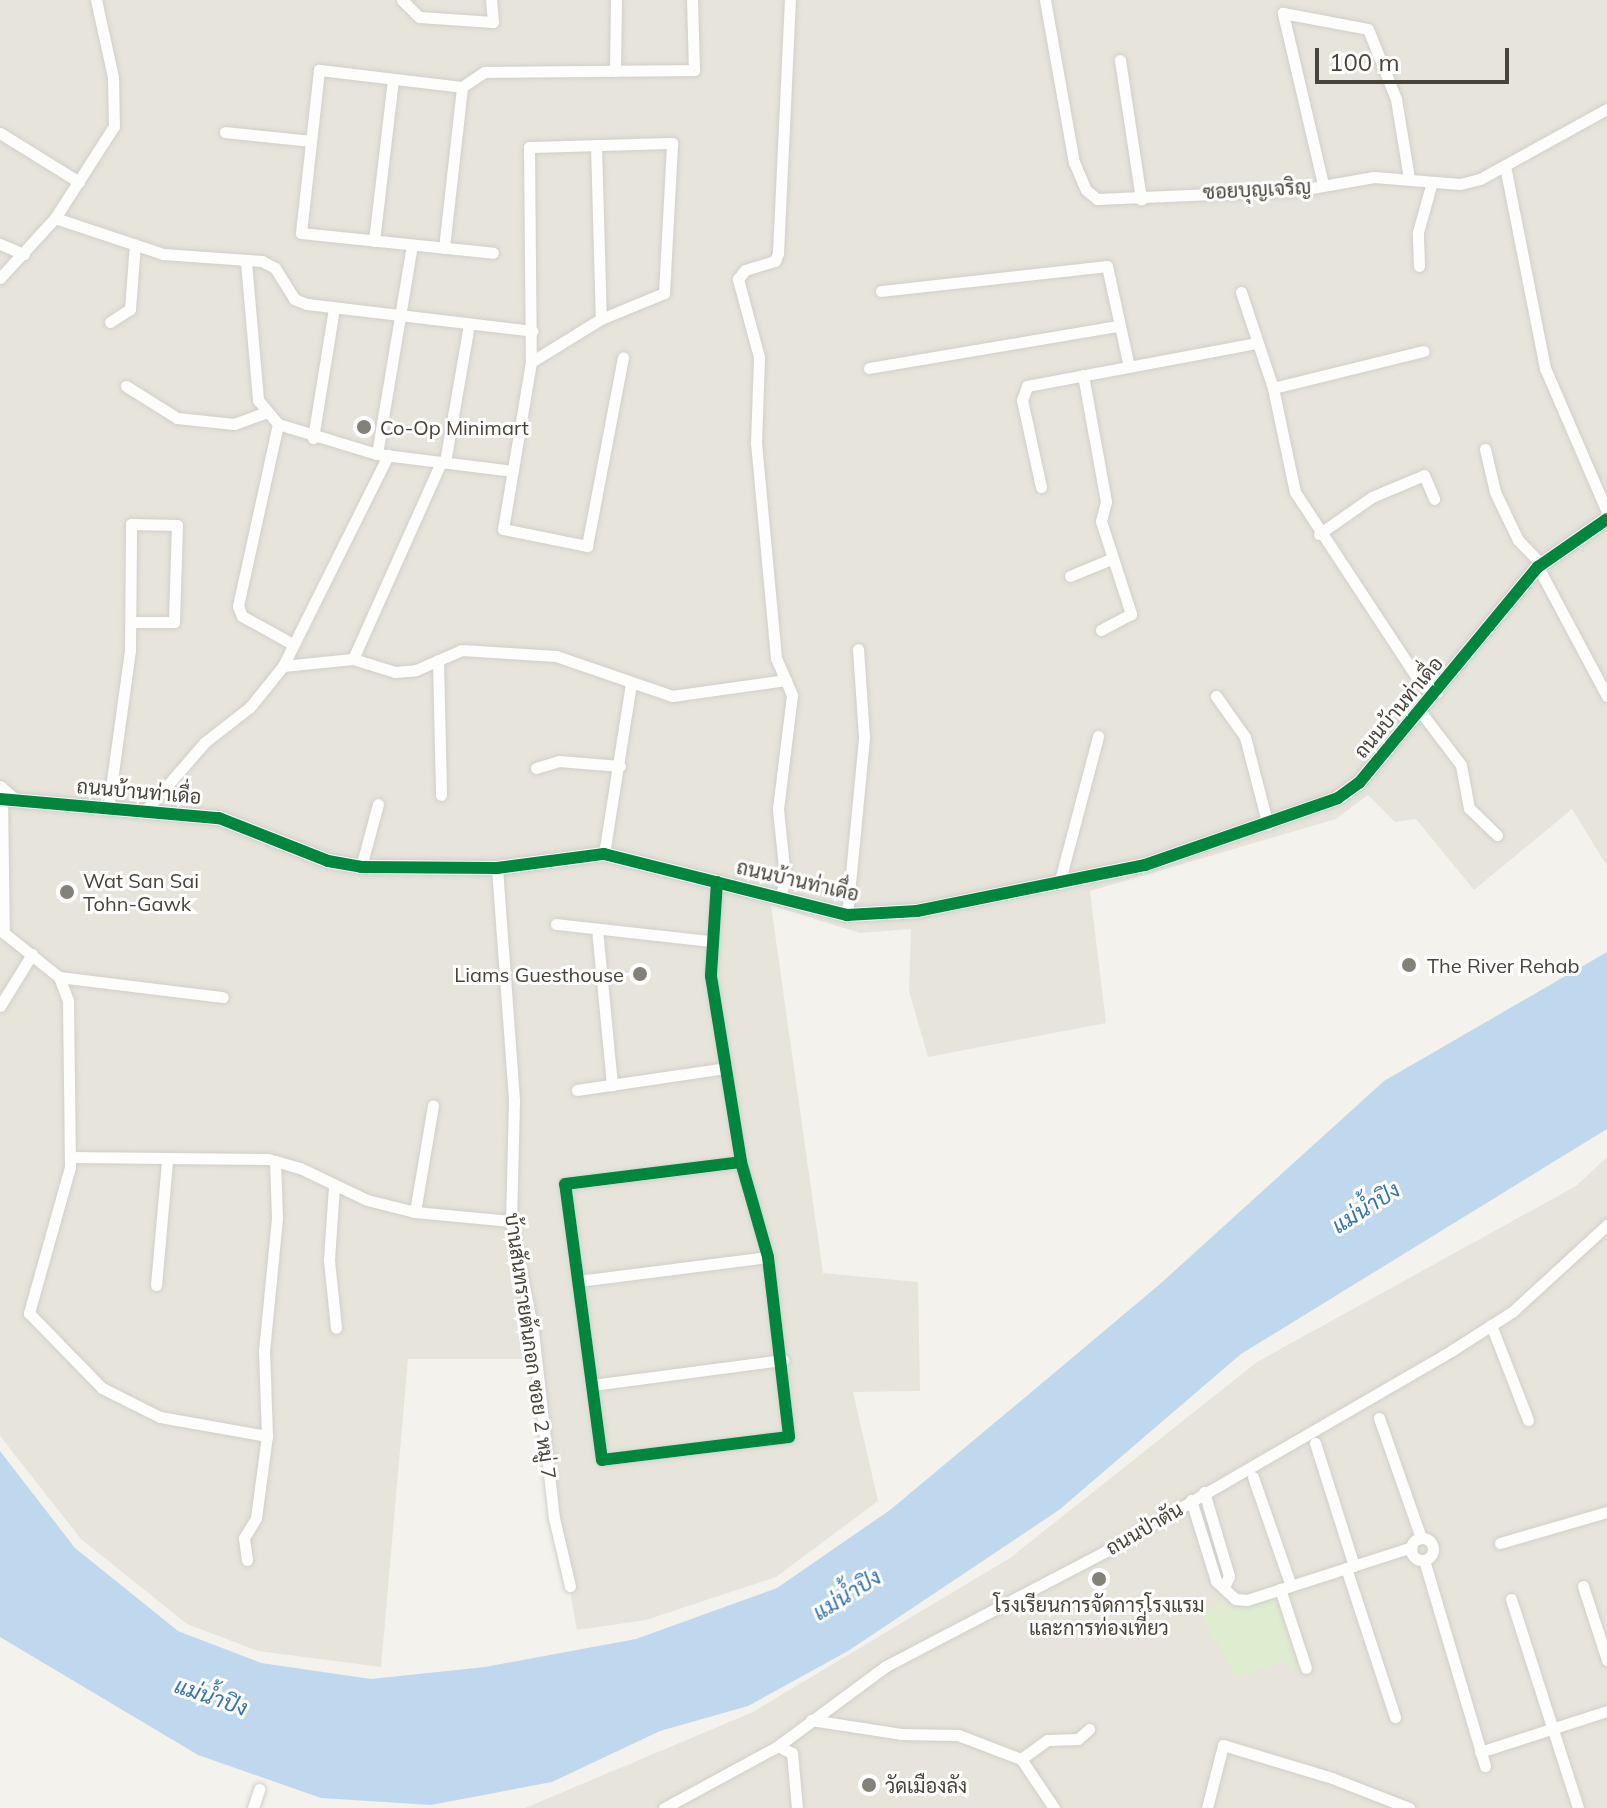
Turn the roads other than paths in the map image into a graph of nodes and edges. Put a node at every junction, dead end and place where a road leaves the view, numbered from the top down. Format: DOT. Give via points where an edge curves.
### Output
graph roads {
  1 [pos="96,0"];
  2 [pos="402,0"];
  3 [pos="491,0"];
  4 [pos="616,0"];
  5 [pos="692,0"];
  6 [pos="790,0"];
  7 [pos="1045,0"];
  8 [pos="1120,60"];
  9 [pos="615,71"];
  10 [pos="393,79"];
  11 [pos="462,87"];
  12 [pos="1607,109"];
  13 [pos="225,132"];
  14 [pos="0,133"];
  15 [pos="311,141"];
  16 [pos="596,145"];
  17 [pos="1505,166"];
  18 [pos="1409,178"];
  19 [pos="79,182"];
  20 [pos="1432,182"];
  21 [pos="1323,184"];
  22 [pos="1141,199"];
  23 [pos="55,218"];
  24 [pos="374,241"];
  25 [pos="0,244"];
  26 [pos="135,244"];
  27 [pos="412,245"];
  28 [pos="444,248"];
  29 [pos="493,253"];
  30 [pos="24,254"];
  31 [pos="246,262"];
  32 [pos="1419,266"];
  33 [pos="0,278"];
  34 [pos="881,291"];
  35 [pos="1241,292"];
  36 [pos="334,308"];
  37 [pos="402,317"];
  38 [pos="601,319"];
  39 [pos="110,322"];
  40 [pos="469,324"];
  41 [pos="1118,326"];
  42 [pos="532,331"];
  43 [pos="1257,343"];
  44 [pos="1424,351"];
  45 [pos="623,357"];
  46 [pos="531,362"];
  47 [pos="1129,367"];
  48 [pos="869,368"];
  49 [pos="1083,375"];
  50 [pos="126,386"];
  51 [pos="1273,388"];
  52 [pos="265,413"];
  53 [pos="278,424"];
  54 [pos="313,438"];
  55 [pos="1485,449"];
  56 [pos="383,454"];
  57 [pos="443,462"];
  58 [pos="513,471"];
  59 [pos="1041,487"];
  60 [pos="1434,499"];
  61 [pos="1607,512"];
  62 [pos="1607,519"];
  63 [pos="1319,534"];
  64 [pos="1111,559"];
  65 [pos="1540,566"];
  66 [pos="1070,576"];
  67 [pos="131,622"];
  68 [pos="1101,630"];
  69 [pos="291,643"];
  70 [pos="858,649"];
  71 [pos="353,659"];
  72 [pos="438,660"];
  73 [pos="283,666"];
  74 [pos="786,680"];
  75 [pos="631,684"];
  76 [pos="1437,692"];
  77 [pos="1216,696"];
  78 [pos="1607,696"];
  79 [pos="1420,711"];
  80 [pos="1098,736"];
  81 [pos="620,766"];
  82 [pos="536,768"];
  83 [pos="441,795"];
  84 [pos="5,796"];
  85 [pos="378,804"];
  86 [pos="108,809"];
  87 [pos="145,811"];
  88 [pos="1268,825"];
  89 [pos="1497,835"];
  90 [pos="604,854"];
  91 [pos="361,867"];
  92 [pos="497,868"];
  93 [pos="717,882"];
  94 [pos="1059,884"];
  95 [pos="780,899"];
  96 [pos="847,915"];
  97 [pos="556,924"];
  98 [pos="597,929"];
  99 [pos="710,941"];
  100 [pos="32,954"];
  101 [pos="59,977"];
  102 [pos="223,997"];
  103 [pos="0,1006"];
  104 [pos="726,1068"];
  105 [pos="612,1085"];
  106 [pos="577,1090"];
  107 [pos="433,1106"];
  108 [pos="70,1157"];
  109 [pos="167,1161"];
  110 [pos="275,1161"];
  111 [pos="741,1162"];
  112 [pos="334,1186"];
  113 [pos="415,1212"];
  114 [pos="511,1221"];
  115 [pos="1607,1225"];
  116 [pos="768,1257"];
  117 [pos="578,1281"];
  118 [pos="156,1285"];
  119 [pos="1491,1325"];
  120 [pos="336,1328"];
  121 [pos="783,1360"];
  122 [pos="592,1385"];
  123 [pos="1379,1418"];
  124 [pos="1528,1420"];
  125 [pos="267,1436"];
  126 [pos="1315,1443"];
  127 [pos="1253,1477"];
  128 [pos="1204,1492"];
  129 [pos="1191,1500"];
  130 [pos="1607,1512"];
  131 [pos="1416,1543"];
  132 [pos="1500,1543"];
  133 [pos="247,1560"];
  134 [pos="1424,1560"];
  135 [pos="1350,1567"];
  136 [pos="570,1586"];
  137 [pos="1583,1586"];
  138 [pos="1224,1588"];
  139 [pos="1286,1588"];
  140 [pos="1511,1599"];
  141 [pos="1607,1660"];
  142 [pos="1306,1668"];
  143 [pos="1607,1711"];
  144 [pos="1395,1717"];
  145 [pos="811,1720"];
  146 [pos="1089,1729"];
  147 [pos="1552,1729"];
  148 [pos="778,1746"];
  149 [pos="1480,1752"];
  150 [pos="1021,1759"];
  151 [pos="1485,1766"];
  152 [pos="259,1789"];
  153 [pos="253,1808"];
  154 [pos="664,1808"];
  155 [pos="797,1808"];
  156 [pos="1054,1808"];
  157 [pos="1207,1808"];
  158 [pos="1409,1808"];
  159 [pos="1578,1808"];
  1 -- 19 [label="street" via="116,103 105,145"];
  2 -- 3 [label="street" via="419,17 493,22"];
  4 -- 9 [label="street"];
  5 -- 9 [label="street" via="694,70"];
  6 -- 74 [label="street" via="778,253 768,266 745,270 738,279 759,357 756,444 776,658"];
  7 -- 22 [label="street, ซอยบุญเจริญ" via="1074,162 1086,190 1097,199"];
  8 -- 22 [label="street"];
  9 -- 11 [label="street" via="484,72"];
  10 -- 11 [label="street"];
  10 -- 15 [label="street" via="319,70"];
  10 -- 24 [label="street"];
  11 -- 28 [label="street"];
  12 -- 17 [label="street, ซอยบุญเจริญ"];
  13 -- 15 [label="street"];
  14 -- 19 [label="street"];
  15 -- 24 [label="street" via="301,233"];
  16 -- 38 [label="street"];
  16 -- 38 [label="street" via="672,143 664,293"];
  16 -- 42 [label="street" via="529,147"];
  17 -- 20 [label="street, ซอยบุญเจริญ" via="1460,184"];
  17 -- 61 [label="street" via="1545,368"];
  18 -- 20 [label="street, ซอยบุญเจริญ"];
  18 -- 21 [label="street, ซอยบุญเจริญ"];
  18 -- 21 [label="street" via="1396,99 1368,29 1283,13"];
  19 -- 23 [label="street"];
  20 -- 32 [label="street" via="1418,232"];
  21 -- 22 [label="street, ซอยบุญเจริญ"];
  23 -- 26 [label="street"];
  23 -- 30 [label="street"];
  24 -- 27 [label="street"];
  25 -- 30 [label="street"];
  26 -- 31 [label="street" via="163,254"];
  26 -- 39 [label="street" via="130,309"];
  27 -- 28 [label="street"];
  27 -- 37 [label="street"];
  28 -- 29 [label="street"];
  30 -- 33 [label="street"];
  31 -- 36 [label="street" via="262,261 275,268 294,299"];
  31 -- 52 [label="street" via="258,400"];
  34 -- 41 [label="street" via="1107,266"];
  35 -- 43 [label="street"];
  36 -- 37 [label="street"];
  36 -- 54 [label="street"];
  37 -- 40 [label="street"];
  37 -- 56 [label="street"];
  38 -- 46 [label="street"];
  40 -- 42 [label="street"];
  40 -- 57 [label="street"];
  41 -- 47 [label="street"];
  41 -- 48 [label="street"];
  42 -- 46 [label="street"];
  43 -- 47 [label="street"];
  43 -- 51 [label="street"];
  44 -- 51 [label="street"];
  45 -- 58 [label="street" via="587,546 503,529"];
  46 -- 58 [label="street"];
  47 -- 49 [label="street"];
  49 -- 59 [label="street" via="1027,386 1022,400"];
  49 -- 64 [label="street"];
  50 -- 52 [label="street" via="177,418 234,424"];
  51 -- 63 [label="street" via="1295,492"];
  52 -- 53 [label="street"];
  53 -- 54 [label="street"];
  53 -- 69 [label="street" via="238,606 242,616"];
  54 -- 56 [label="street"];
  55 -- 65 [label="street" via="1495,492 1518,540"];
  56 -- 57 [label="street"];
  56 -- 69 [label="street"];
  57 -- 58 [label="street"];
  57 -- 71 [label="street"];
  60 -- 63 [label="street" via="1424,475 1372,497"];
  62 -- 65 [label="street, ถนนบ้านท่าเดื่อ"];
  63 -- 76 [label="street" via="1420,682"];
  64 -- 66 [label="street"];
  64 -- 68 [label="street" via="1131,614"];
  65 -- 76 [label="street, ถนนบ้านท่าเดื่อ"];
  65 -- 78 [label="street"];
  67 -- 67 [label="street" via="131,524 177,525 174,622"];
  67 -- 86 [label="street"];
  69 -- 73 [label="street"];
  70 -- 96 [label="street" via="864,737"];
  71 -- 72 [label="street" via="395,672"];
  71 -- 73 [label="street"];
  72 -- 75 [label="street" via="482,648 556,656"];
  72 -- 83 [label="street"];
  73 -- 87 [label="street" via="250,707 205,742"];
  74 -- 75 [label="street" via="696,696 672,696"];
  74 -- 95 [label="street" via="792,716 778,809 785,877"];
  75 -- 81 [label="street"];
  76 -- 79 [label="street, ถนนบ้านท่าเดื่อ"];
  77 -- 88 [label="street" via="1245,737"];
  79 -- 88 [label="street, ถนนบ้านท่าเดื่อ" via="1359,783 1338,798"];
  79 -- 89 [label="street" via="1461,765 1469,808"];
  80 -- 94 [label="street"];
  81 -- 82 [label="street" via="559,761"];
  81 -- 90 [label="street"];
  84 -- 86 [label="street, ถนนบ้านท่าเดื่อ"];
  84 -- 100 [label="street" via="4,933"];
  85 -- 91 [label="street"];
  86 -- 87 [label="street, ถนนบ้านท่าเดื่อ"];
  87 -- 91 [label="street, ถนนบ้านท่าเดื่อ" via="219,818 328,861"];
  88 -- 94 [label="street, ถนนบ้านท่าเดื่อ" via="1145,865"];
  90 -- 92 [label="street, ถนนบ้านท่าเดื่อ"];
  90 -- 93 [label="street, ถนนบ้านท่าเดื่อ"];
  91 -- 92 [label="street, ถนนบ้านท่าเดื่อ"];
  92 -- 114 [label="street, บ้านสันทรายต้นกอก ซอย 2 หมู่ 7" via="514,1100"];
  93 -- 95 [label="street, ถนนบ้านท่าเดื่อ"];
  93 -- 99 [label="street"];
  94 -- 96 [label="street, ถนนบ้านท่าเดื่อ" via="917,911"];
  95 -- 96 [label="street, ถนนบ้านท่าเดื่อ"];
  97 -- 98 [label="street"];
  98 -- 99 [label="street"];
  98 -- 105 [label="street"];
  99 -- 104 [label="street"];
  100 -- 101 [label="street"];
  100 -- 103 [label="street"];
  101 -- 102 [label="street"];
  101 -- 108 [label="street" via="68,1000"];
  104 -- 105 [label="street"];
  104 -- 111 [label="street"];
  105 -- 106 [label="street"];
  107 -- 113 [label="street"];
  108 -- 109 [label="street"];
  108 -- 125 [label="street" via="29,1313 114,1394 160,1417"];
  109 -- 110 [label="street" via="227,1155"];
  109 -- 118 [label="street"];
  110 -- 112 [label="street"];
  110 -- 125 [label="street" via="277,1218 264,1351"];
  111 -- 116 [label="street"];
  111 -- 117 [label="street" via="565,1184"];
  112 -- 113 [label="street"];
  112 -- 120 [label="street" via="329,1260"];
  113 -- 114 [label="street"];
  114 -- 136 [label="street, บ้านสันทรายต้นกอก ซอย 2 หมู่ 7" via="533,1331 551,1489"];
  115 -- 119 [label="street, ถนนป่าตัน"];
  116 -- 117 [label="street"];
  116 -- 121 [label="street"];
  117 -- 122 [label="street"];
  119 -- 124 [label="street"];
  119 -- 128 [label="street, ถนนป่าตัน"];
  121 -- 122 [label="street"];
  121 -- 122 [label="street" via="789,1437 602,1460"];
  123 -- 131 [label="street"];
  125 -- 133 [label="street" via="256,1518 244,1538"];
  126 -- 135 [label="street"];
  127 -- 139 [label="street"];
  128 -- 129 [label="street, ถนนป่าตัน"];
  128 -- 138 [label="street" via="1229,1576"];
  129 -- 138 [label="street" via="1216,1581"];
  129 -- 145 [label="street, ถนนป่าตัน" via="886,1666"];
  130 -- 132 [label="street"];
  131 -- 134 [label="street" via="1413,1555"];
  131 -- 134 [label="street" via="1433,1546"];
  131 -- 135 [label="street"];
  134 -- 149 [label="street"];
  135 -- 139 [label="street"];
  135 -- 144 [label="street"];
  137 -- 141 [label="street"];
  138 -- 139 [label="street" via="1235,1599 1247,1600"];
  139 -- 142 [label="street"];
  140 -- 147 [label="street"];
  143 -- 147 [label="street"];
  145 -- 148 [label="street, ถนนป่าตัน"];
  145 -- 150 [label="street" via="901,1734 958,1735"];
  146 -- 150 [label="street" via="1078,1739 1047,1740"];
  147 -- 149 [label="street"];
  147 -- 159 [label="street"];
  148 -- 154 [label="street, ถนนป่าตัน"];
  148 -- 155 [label="street" via="792,1753"];
  149 -- 151 [label="street"];
  150 -- 156 [label="street"];
  152 -- 153 [label="street"];
  157 -- 158 [label="street" via="1223,1745"];
}
